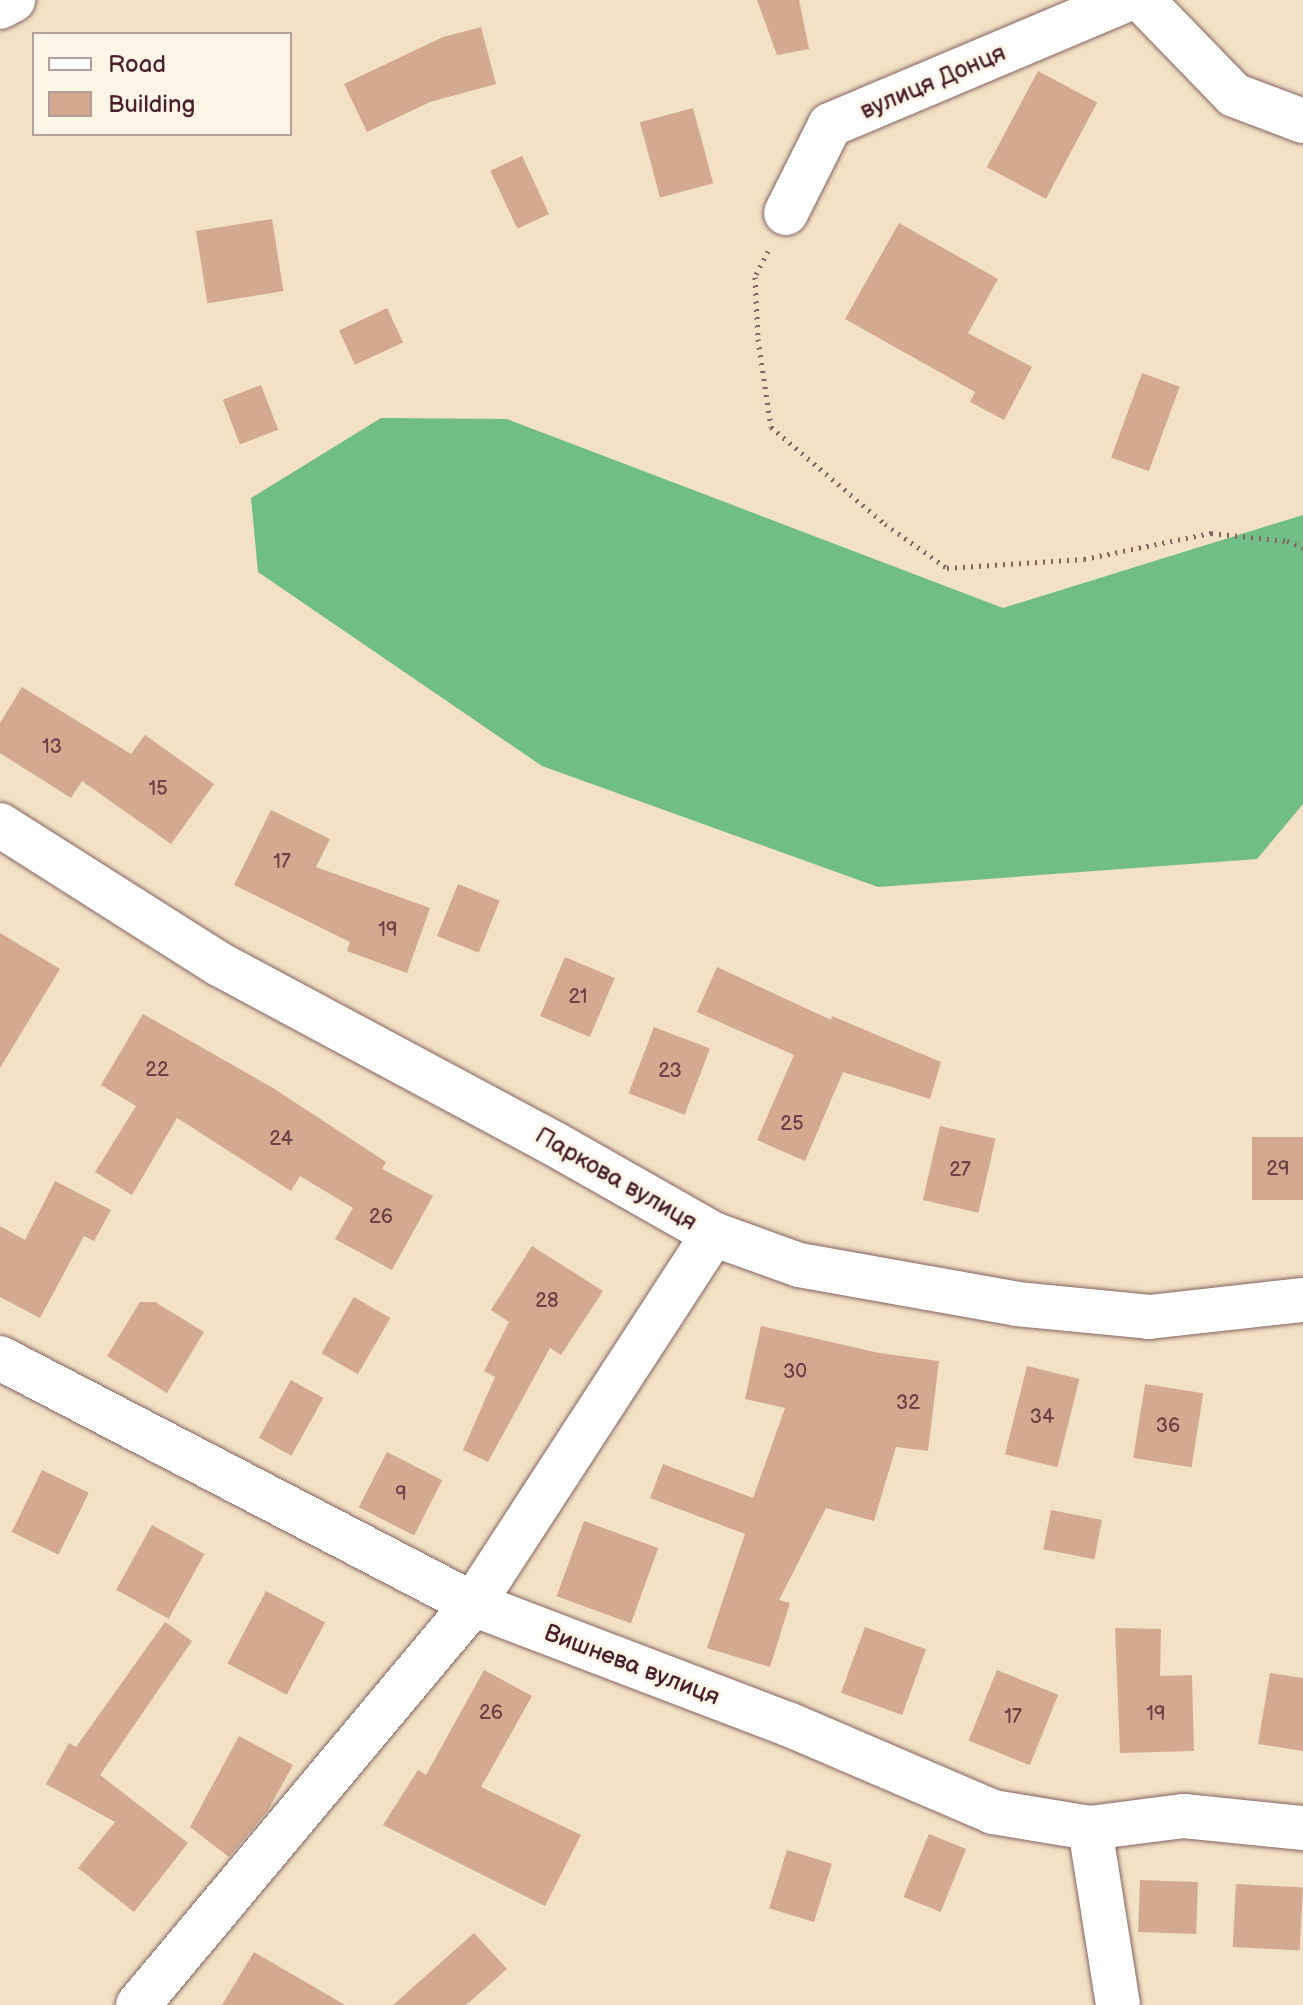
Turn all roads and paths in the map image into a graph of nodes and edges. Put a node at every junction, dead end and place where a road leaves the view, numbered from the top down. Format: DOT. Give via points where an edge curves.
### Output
graph roads {
  1 [pos="13,0"];
  2 [pos="1126,0"];
  3 [pos="1142,0"];
  4 [pos="0,7"];
  5 [pos="1303,121"];
  6 [pos="786,213"];
  7 [pos="1303,548"];
  8 [pos="0,825"];
  9 [pos="713,1234"];
  10 [pos="1303,1300"];
  11 [pos="0,1358"];
  12 [pos="473,1604"];
  13 [pos="1090,1828"];
  14 [pos="1303,1828"];
  15 [pos="138,2005"];
  16 [pos="1118,2005"];
  1 -- 4 [label="street"];
  2 -- 6 [label="street, вулиця Донця" via="830,125"];
  3 -- 5 [label="street" via="1234,95"];
  6 -- 7 [label="path" via="755,277 771,427 885,524 947,568 1084,559 1211,533 1287,541"];
  8 -- 9 [label="street, Паркова вулиця" via="219,964"];
  9 -- 10 [label="street, Паркова вулиця" via="799,1265 1017,1304 1149,1317"];
  9 -- 12 [label="street"];
  11 -- 12 [label="street, Вишнева вулиця"];
  12 -- 13 [label="street, Вишнева вулиця" via="788,1724 993,1812"];
  12 -- 15 [label="street"];
  13 -- 14 [label="street, Вишнева вулиця" via="1184,1816"];
  13 -- 16 [label="street"];
}
